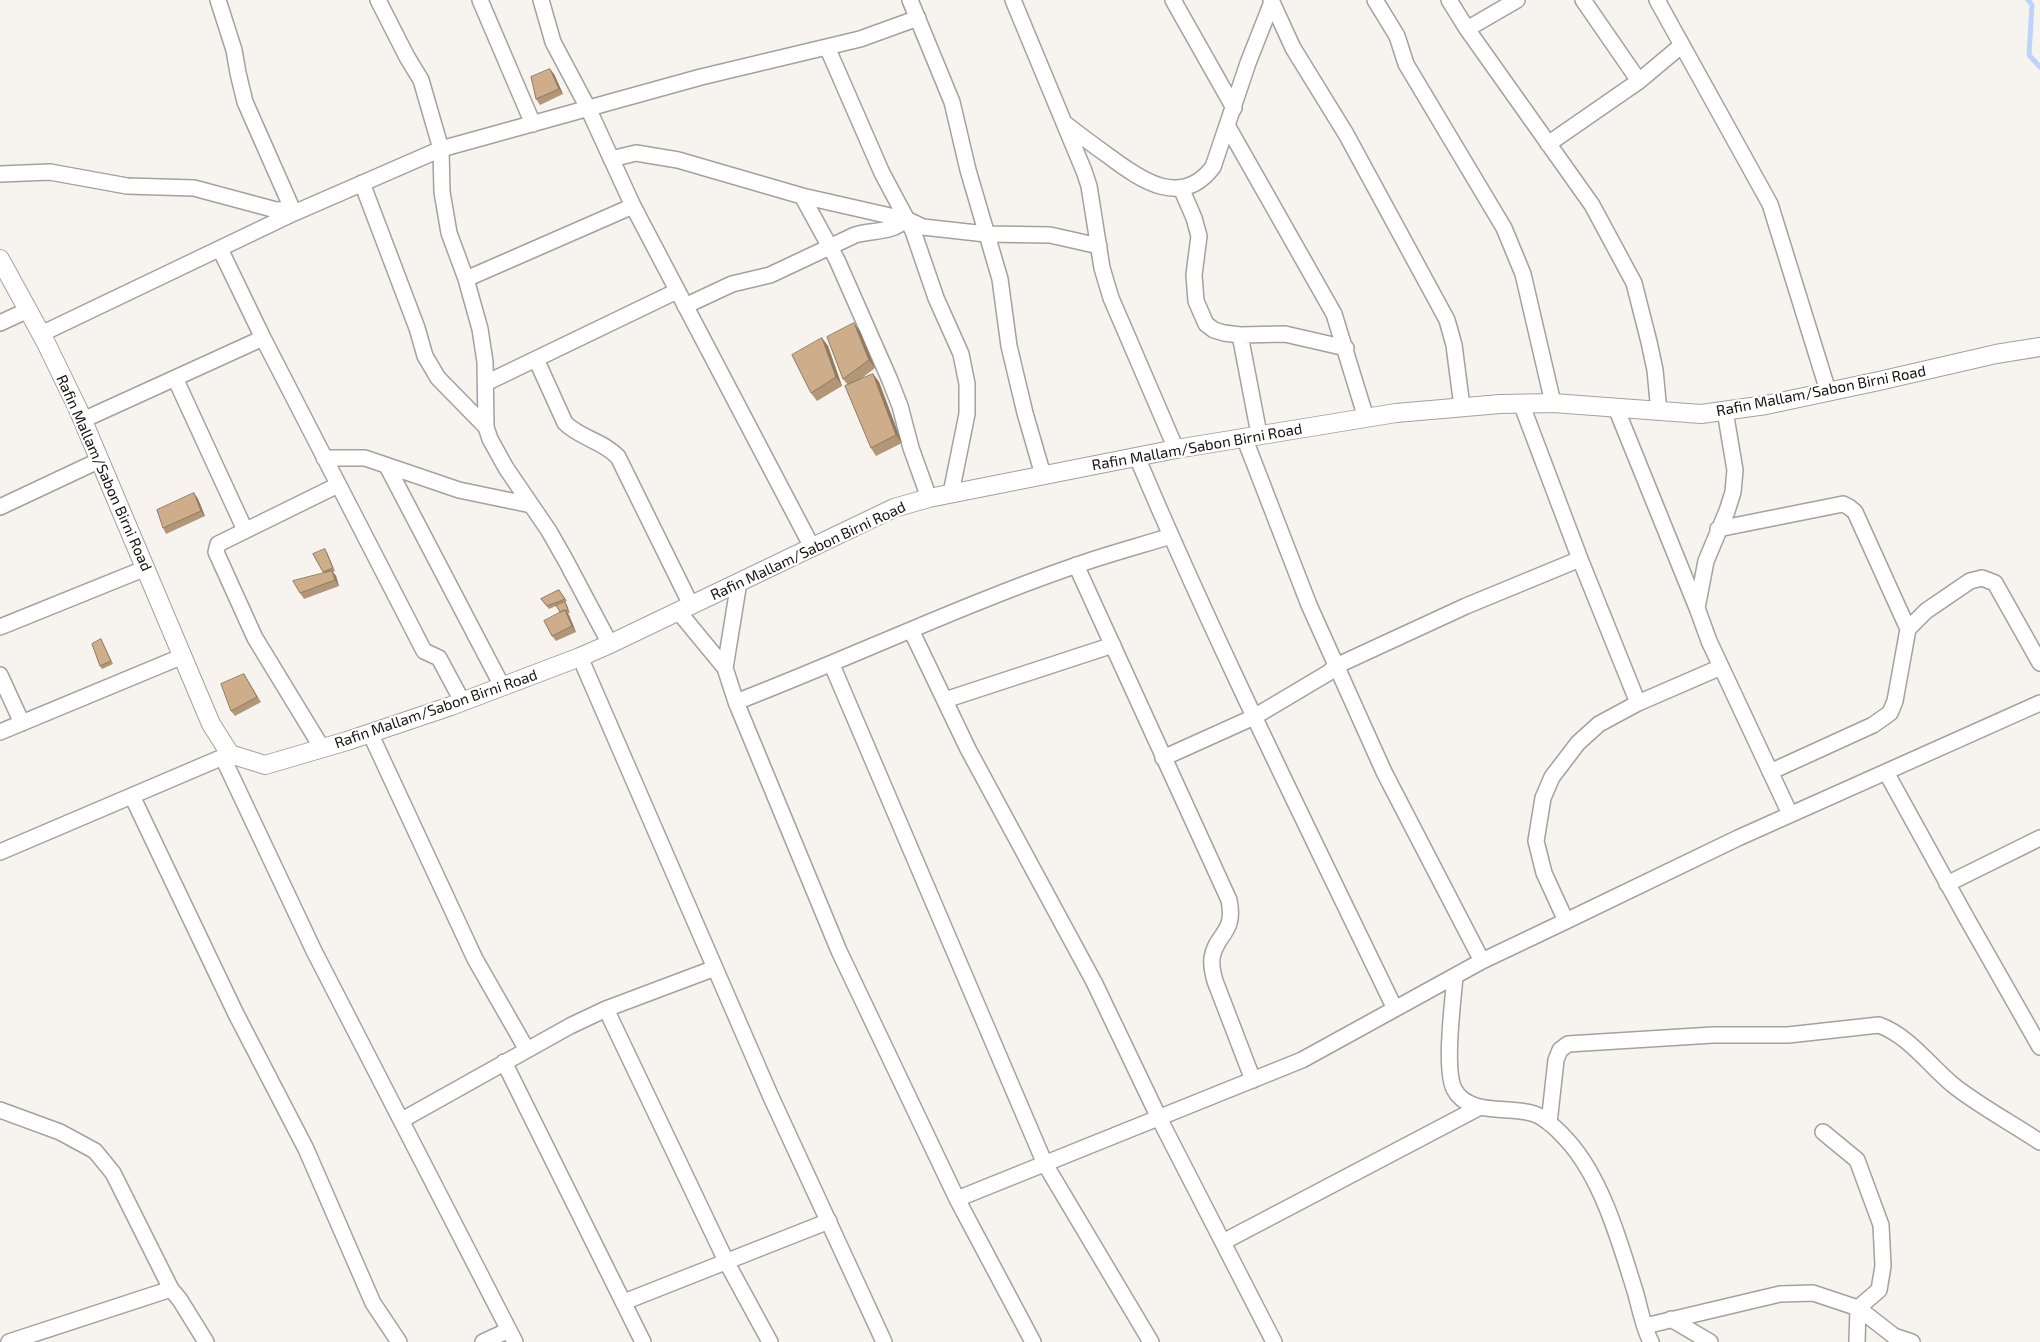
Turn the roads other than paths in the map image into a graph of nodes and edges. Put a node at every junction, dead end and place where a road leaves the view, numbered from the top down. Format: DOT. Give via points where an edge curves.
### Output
graph roads {
  1 [pos="218,0"];
  2 [pos="378,0"];
  3 [pos="480,0"];
  4 [pos="541,0"];
  5 [pos="910,0"];
  6 [pos="1013,0"];
  7 [pos="1173,0"];
  8 [pos="1375,0"];
  9 [pos="1449,0"];
  10 [pos="1517,0"];
  11 [pos="1583,0"];
  12 [pos="1657,0"];
  13 [pos="1272,1"];
  14 [pos="918,18"];
  15 [pos="1466,29"];
  16 [pos="1682,46"];
  17 [pos="827,47"];
  18 [pos="1638,81"];
  19 [pos="588,108"];
  20 [pos="1234,108"];
  21 [pos="533,124"];
  22 [pos="1067,125"];
  23 [pos="1228,126"];
  24 [pos="1548,144"];
  25 [pos="441,148"];
  26 [pos="612,159"];
  27 [pos="0,174"];
  28 [pos="362,183"];
  29 [pos="1181,188"];
  30 [pos="802,196"];
  31 [pos="633,206"];
  32 [pos="293,211"];
  33 [pos="906,220"];
  34 [pos="986,234"];
  35 [pos="1099,246"];
  36 [pos="830,248"];
  37 [pos="220,249"];
  38 [pos="0,259"];
  39 [pos="466,280"];
  40 [pos="677,290"];
  41 [pos="686,306"];
  42 [pos="28,310"];
  43 [pos="0,323"];
  44 [pos="41,334"];
  45 [pos="1240,336"];
  46 [pos="263,338"];
  47 [pos="2040,347"];
  48 [pos="1346,348"];
  49 [pos="536,359"];
  50 [pos="174,378"];
  51 [pos="486,384"];
  52 [pos="1828,391"];
  53 [pos="1521,403"];
  54 [pos="1553,403"];
  55 [pos="1462,407"];
  56 [pos="1616,408"];
  57 [pos="1724,411"];
  58 [pos="1659,412"];
  59 [pos="1366,418"];
  60 [pos="83,420"];
  61 [pos="486,427"];
  62 [pos="1252,436"];
  63 [pos="1176,449"];
  64 [pos="1138,457"];
  65 [pos="324,458"];
  66 [pos="100,460"];
  67 [pos="387,466"];
  68 [pos="1043,475"];
  69 [pos="338,485"];
  70 [pos="951,493"];
  71 [pos="929,498"];
  72 [pos="531,505"];
  73 [pos="0,507"];
  74 [pos="1718,529"];
  75 [pos="245,530"];
  76 [pos="1171,536"];
  77 [pos="812,547"];
  78 [pos="1580,559"];
  79 [pos="1076,565"];
  80 [pos="146,568"];
  81 [pos="739,582"];
  82 [pos="684,608"];
  83 [pos="1697,608"];
  84 [pos="0,627"];
  85 [pos="1908,629"];
  86 [pos="911,630"];
  87 [pos="610,644"];
  88 [pos="1112,645"];
  89 [pos="183,656"];
  90 [pos="580,657"];
  91 [pos="2040,663"];
  92 [pos="832,664"];
  93 [pos="1336,666"];
  94 [pos="1721,667"];
  95 [pos="726,668"];
  96 [pos="0,675"];
  97 [pos="502,686"];
  98 [pos="945,700"];
  99 [pos="462,702"];
  100 [pos="736,702"];
  101 [pos="1638,703"];
  102 [pos="2040,703"];
  103 [pos="1254,717"];
  104 [pos="22,722"];
  105 [pos="0,732"];
  106 [pos="370,733"];
  107 [pos="322,748"];
  108 [pos="226,756"];
  109 [pos="1163,758"];
  110 [pos="1770,772"];
  111 [pos="1886,772"];
  112 [pos="132,796"];
  113 [pos="1790,814"];
  114 [pos="2040,838"];
  115 [pos="0,851"];
  116 [pos="1948,884"];
  117 [pos="1566,920"];
  118 [pos="1482,961"];
  119 [pos="715,968"];
  120 [pos="1455,976"];
  121 [pos="1395,1009"];
  122 [pos="606,1010"];
  123 [pos="2040,1047"];
  124 [pos="527,1050"];
  125 [pos="504,1062"];
  126 [pos="1253,1080"];
  127 [pos="1480,1107"];
  128 [pos="0,1110"];
  129 [pos="1159,1118"];
  130 [pos="402,1120"];
  131 [pos="1549,1123"];
  132 [pos="1823,1132"];
  133 [pos="2040,1142"];
  134 [pos="1045,1164"];
  135 [pos="957,1199"];
  136 [pos="829,1221"];
  137 [pos="1223,1242"];
  138 [pos="727,1263"];
  139 [pos="171,1289"];
  140 [pos="624,1302"];
  141 [pos="1858,1308"];
  142 [pos="1671,1319"];
  143 [pos="512,1336"];
  144 [pos="1647,1337"];
  145 [pos="9,1342"];
  146 [pos="206,1342"];
  147 [pos="399,1342"];
  148 [pos="483,1342"];
  149 [pos="643,1342"];
  150 [pos="770,1342"];
  151 [pos="884,1342"];
  152 [pos="1033,1342"];
  153 [pos="1152,1342"];
  154 [pos="1274,1342"];
  155 [pos="1710,1342"];
  156 [pos="1857,1342"];
  157 [pos="1912,1342"];
  1 -- 32 [label="street" via="234,50 245,102"];
  2 -- 25 [label="street" via="421,80"];
  3 -- 21 [label="street"];
  4 -- 19 [label="street" via="553,42"];
  5 -- 14 [label="street"];
  6 -- 22 [label="street"];
  7 -- 20 [label="street"];
  8 -- 54 [label="street" via="1395,30 1406,64 1504,228 1523,274"];
  9 -- 15 [label="street"];
  10 -- 15 [label="street"];
  11 -- 18 [label="street"];
  12 -- 16 [label="street"];
  13 -- 20 [label="street"];
  13 -- 55 [label="street" via="1294,48 1346,134 1446,320 1454,345"];
  14 -- 17 [label="street"];
  14 -- 34 [label="street" via="952,102"];
  15 -- 24 [label="street"];
  16 -- 18 [label="street"];
  16 -- 52 [label="street" via="1770,204"];
  17 -- 19 [label="street"];
  17 -- 33 [label="street"];
  18 -- 24 [label="street"];
  19 -- 21 [label="street"];
  19 -- 26 [label="street"];
  20 -- 23 [label="street"];
  21 -- 25 [label="street"];
  22 -- 29 [label="street" via="1139,178 1162,187"];
  22 -- 35 [label="street" via="1089,186"];
  23 -- 29 [label="street" via="1213,167 1206,176"];
  23 -- 48 [label="street" via="1334,314"];
  24 -- 58 [label="street" via="1592,205 1634,283 1650,342"];
  25 -- 28 [label="street"];
  25 -- 39 [label="street" via="442,192 448,233"];
  26 -- 30 [label="street" via="636,153 678,160"];
  26 -- 31 [label="street"];
  27 -- 32 [label="street" via="50,172 127,186 189,188 276,210"];
  28 -- 32 [label="street"];
  28 -- 61 [label="street" via="425,356 438,378"];
  29 -- 45 [label="street" via="1199,236 1194,275 1196,301 1206,324 1214,330"];
  30 -- 33 [label="street"];
  30 -- 36 [label="street"];
  31 -- 39 [label="street"];
  31 -- 40 [label="street"];
  32 -- 37 [label="street"];
  33 -- 34 [label="street" via="923,226"];
  33 -- 36 [label="street" via="896,227 865,232"];
  33 -- 70 [label="street" via="920,247 936,298 961,354 967,384 967,414"];
  34 -- 35 [label="street" via="1050,235"];
  34 -- 68 [label="street" via="1000,279 1009,346"];
  35 -- 63 [label="street" via="1111,298"];
  36 -- 41 [label="street" via="770,275 732,284"];
  36 -- 71 [label="street" via="900,406"];
  37 -- 44 [label="street"];
  37 -- 46 [label="street"];
  38 -- 42 [label="street, Rafin Mallam/Sabon Birni Road"];
  39 -- 51 [label="street" via="480,329"];
  40 -- 41 [label="street"];
  40 -- 49 [label="street"];
  41 -- 77 [label="street"];
  42 -- 43 [label="street"];
  42 -- 44 [label="street, Rafin Mallam/Sabon Birni Road"];
  44 -- 60 [label="street, Rafin Mallam/Sabon Birni Road"];
  45 -- 48 [label="street" via="1285,334"];
  45 -- 62 [label="street"];
  46 -- 50 [label="street"];
  46 -- 65 [label="street"];
  47 -- 52 [label="street, Rafin Mallam/Sabon Birni Road"];
  48 -- 59 [label="street"];
  49 -- 51 [label="street"];
  49 -- 82 [label="street" via="566,423 573,430 609,448 618,457"];
  50 -- 60 [label="street"];
  50 -- 75 [label="street"];
  51 -- 61 [label="street"];
  52 -- 57 [label="street, Rafin Mallam/Sabon Birni Road"];
  53 -- 54 [label="street, Rafin Mallam/Sabon Birni Road"];
  53 -- 55 [label="street, Rafin Mallam/Sabon Birni Road"];
  53 -- 78 [label="street"];
  54 -- 56 [label="street, Rafin Mallam/Sabon Birni Road"];
  55 -- 59 [label="street, Rafin Mallam/Sabon Birni Road"];
  56 -- 58 [label="street, Rafin Mallam/Sabon Birni Road"];
  56 -- 83 [label="street"];
  57 -- 58 [label="street, Rafin Mallam/Sabon Birni Road" via="1701,414"];
  57 -- 74 [label="street" via="1734,470 1733,492 1728,511"];
  59 -- 62 [label="street, Rafin Mallam/Sabon Birni Road"];
  60 -- 66 [label="street, Rafin Mallam/Sabon Birni Road"];
  61 -- 72 [label="street" via="494,448"];
  62 -- 63 [label="street, Rafin Mallam/Sabon Birni Road"];
  62 -- 93 [label="street" via="1309,605"];
  63 -- 64 [label="street, Rafin Mallam/Sabon Birni Road"];
  64 -- 68 [label="street, Rafin Mallam/Sabon Birni Road"];
  64 -- 76 [label="street"];
  65 -- 67 [label="street" via="365,458"];
  65 -- 69 [label="street"];
  66 -- 73 [label="street"];
  66 -- 80 [label="street, Rafin Mallam/Sabon Birni Road"];
  67 -- 72 [label="street" via="459,490"];
  67 -- 97 [label="street"];
  68 -- 70 [label="street, Rafin Mallam/Sabon Birni Road"];
  69 -- 75 [label="street"];
  69 -- 99 [label="street" via="424,651 439,658"];
  70 -- 71 [label="street, Rafin Mallam/Sabon Birni Road"];
  71 -- 77 [label="street, Rafin Mallam/Sabon Birni Road" via="894,508"];
  72 -- 87 [label="street" via="566,561"];
  74 -- 83 [label="street" via="1706,561"];
  74 -- 85 [label="street" via="1843,504 1850,507"];
  75 -- 107 [label="street" via="218,544 216,552 258,644"];
  76 -- 79 [label="street"];
  76 -- 103 [label="street"];
  77 -- 81 [label="street, Rafin Mallam/Sabon Birni Road"];
  78 -- 93 [label="street" via="1466,606"];
  78 -- 101 [label="street"];
  79 -- 86 [label="street"];
  79 -- 88 [label="street"];
  80 -- 84 [label="street"];
  80 -- 89 [label="street, Rafin Mallam/Sabon Birni Road"];
  81 -- 82 [label="street, Rafin Mallam/Sabon Birni Road"];
  81 -- 95 [label="street"];
  82 -- 87 [label="street, Rafin Mallam/Sabon Birni Road"];
  82 -- 95 [label="street"];
  83 -- 94 [label="street"];
  85 -- 91 [label="street" via="1926,611 1970,581 1982,578 1995,583"];
  85 -- 110 [label="street" via="1890,713 1873,725"];
  86 -- 92 [label="street"];
  86 -- 98 [label="street"];
  87 -- 90 [label="street, Rafin Mallam/Sabon Birni Road"];
  88 -- 98 [label="street"];
  88 -- 109 [label="street"];
  89 -- 104 [label="street"];
  89 -- 108 [label="street, Rafin Mallam/Sabon Birni Road"];
  90 -- 97 [label="street, Rafin Mallam/Sabon Birni Road"];
  90 -- 119 [label="street"];
  92 -- 100 [label="street"];
  92 -- 134 [label="street"];
  93 -- 103 [label="street" via="1328,674"];
  93 -- 118 [label="street" via="1384,772"];
  94 -- 101 [label="street"];
  94 -- 110 [label="street"];
  95 -- 100 [label="street"];
  96 -- 104 [label="street"];
  97 -- 99 [label="street, Rafin Mallam/Sabon Birni Road"];
  98 -- 129 [label="street" via="968,749 1094,982"];
  99 -- 106 [label="street, Rafin Mallam/Sabon Birni Road"];
  100 -- 135 [label="street" via="839,951"];
  101 -- 117 [label="street" via="1599,724 1578,743 1552,777 1543,798 1536,841 1544,873"];
  102 -- 111 [label="street"];
  103 -- 109 [label="street"];
  103 -- 121 [label="street"];
  104 -- 105 [label="street"];
  106 -- 107 [label="street, Rafin Mallam/Sabon Birni Road"];
  106 -- 124 [label="street" via="475,959"];
  107 -- 108 [label="street, Rafin Mallam/Sabon Birni Road" via="265,765"];
  108 -- 112 [label="street"];
  108 -- 130 [label="street" via="314,951"];
  109 -- 126 [label="street" via="1229,900 1228,930 1215,948 1211,967"];
  110 -- 113 [label="street"];
  111 -- 113 [label="street"];
  111 -- 116 [label="street"];
  112 -- 115 [label="street"];
  112 -- 147 [label="street" via="236,1014 306,1149 373,1303"];
  113 -- 117 [label="street"];
  114 -- 116 [label="street"];
  116 -- 123 [label="street"];
  117 -- 118 [label="street"];
  118 -- 120 [label="street"];
  119 -- 122 [label="street"];
  119 -- 136 [label="street"];
  120 -- 121 [label="street"];
  120 -- 127 [label="street" via="1450,1063 1453,1088 1461,1100"];
  121 -- 126 [label="street" via="1302,1060"];
  122 -- 124 [label="street"];
  122 -- 138 [label="street"];
  124 -- 125 [label="street"];
  125 -- 130 [label="street"];
  125 -- 140 [label="street"];
  126 -- 129 [label="street"];
  127 -- 131 [label="street" via="1532,1113"];
  127 -- 137 [label="street"];
  128 -- 139 [label="street" via="60,1132 95,1151 113,1173"];
  129 -- 134 [label="street"];
  129 -- 137 [label="street"];
  130 -- 143 [label="street"];
  131 -- 133 [label="street" via="1556,1060 1560,1050 1568,1044 1713,1035 1788,1035 1879,1025 1905,1041 1954,1086"];
  131 -- 144 [label="street" via="1568,1140 1594,1182 1616,1229"];
  132 -- 141 [label="street" via="1857,1160 1880,1225 1883,1266 1878,1290"];
  134 -- 135 [label="street"];
  134 -- 153 [label="street"];
  135 -- 152 [label="street"];
  136 -- 138 [label="street"];
  136 -- 151 [label="street"];
  137 -- 154 [label="street"];
  138 -- 140 [label="street"];
  138 -- 150 [label="street"];
  139 -- 145 [label="street"];
  139 -- 146 [label="street"];
  140 -- 149 [label="street"];
  141 -- 142 [label="street" via="1813,1293 1780,1294"];
  141 -- 156 [label="street"];
  141 -- 157 [label="street" via="1894,1336"];
  142 -- 144 [label="street"];
  142 -- 155 [label="street"];
  143 -- 148 [label="street"];
}
